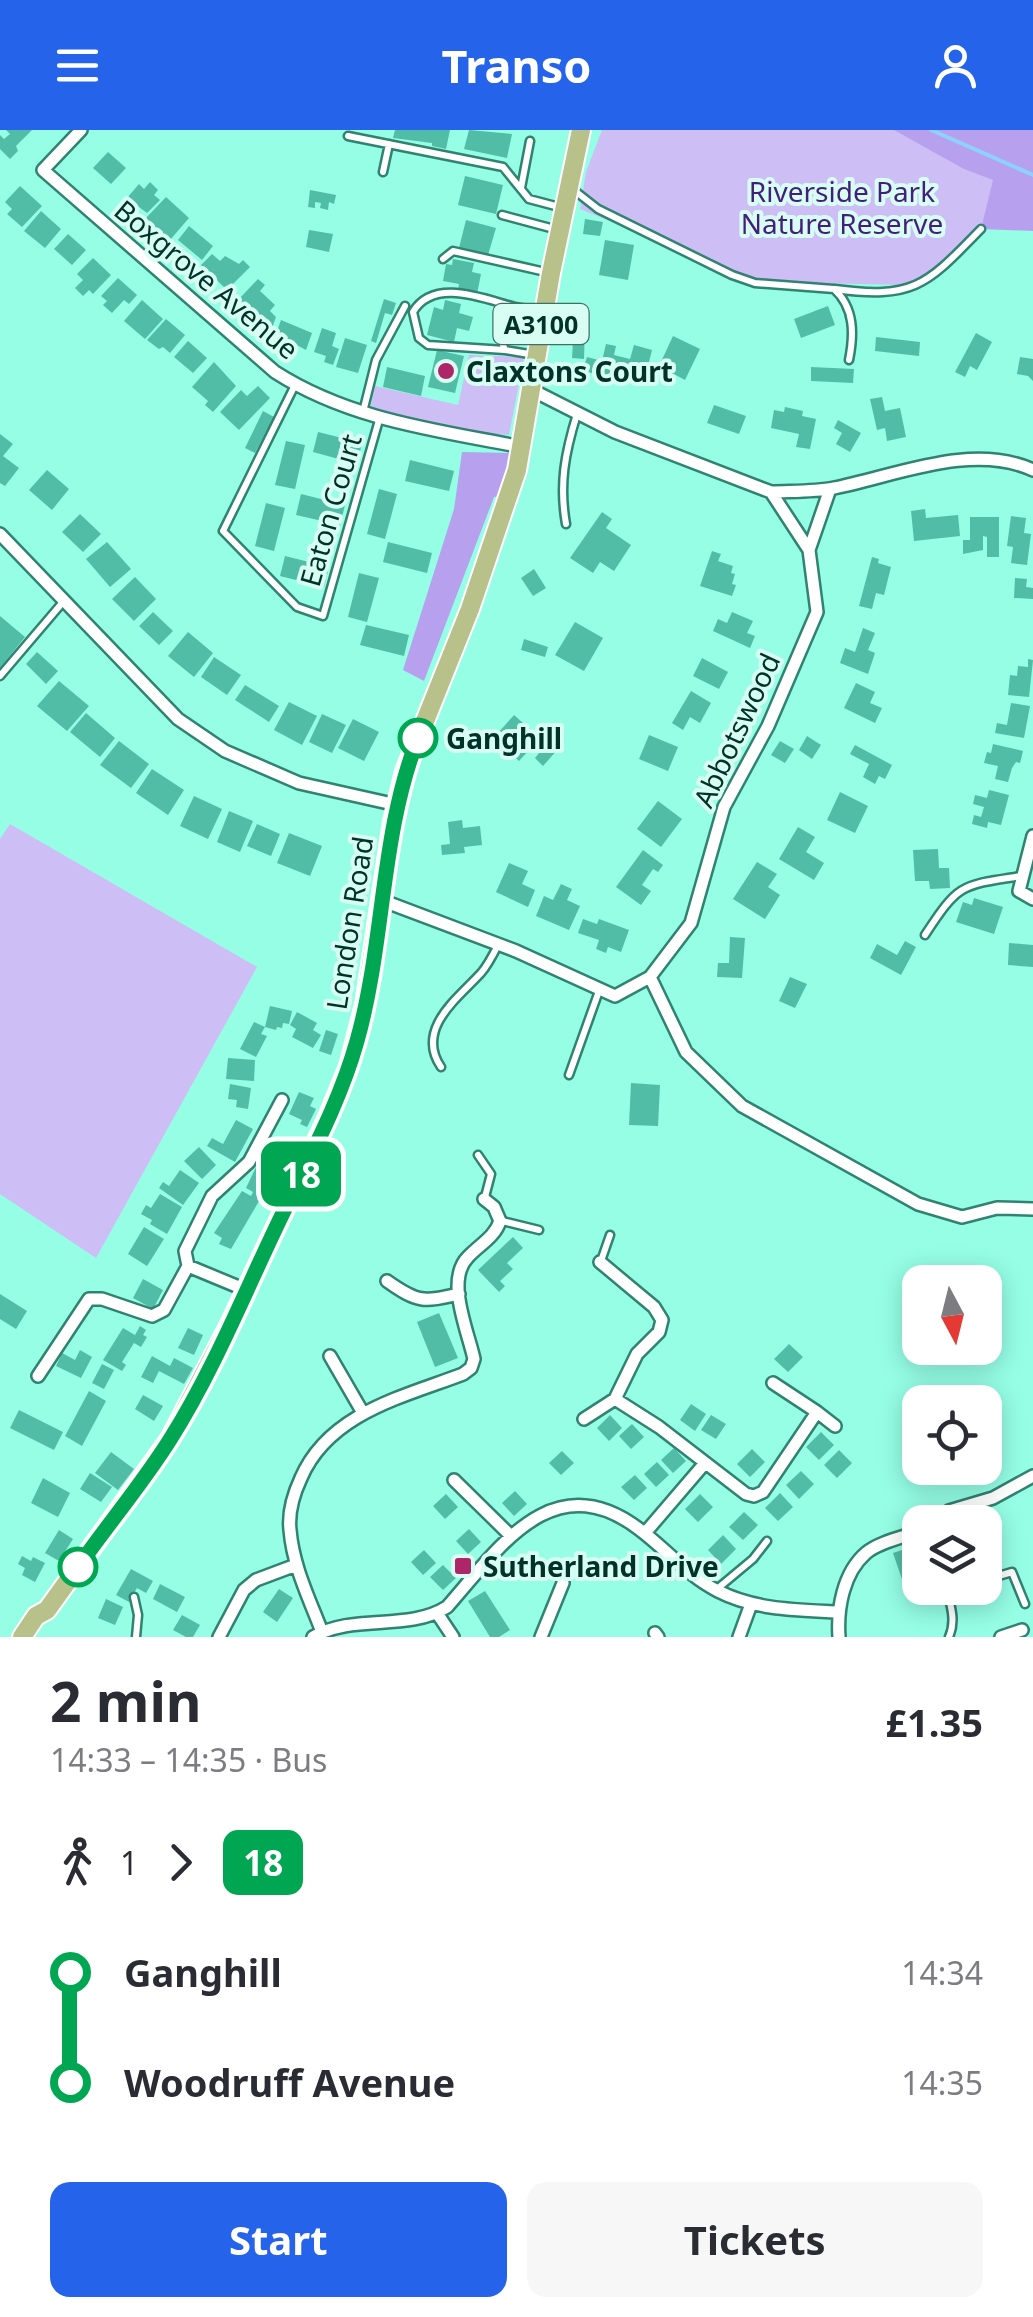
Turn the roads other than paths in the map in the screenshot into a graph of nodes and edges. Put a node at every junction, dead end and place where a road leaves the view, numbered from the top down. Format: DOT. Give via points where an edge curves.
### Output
graph roads {
  1 [pos="82,130"];
  2 [pos="582,130"];
  3 [pos="348,136"];
  4 [pos="530,141"];
  5 [pos="389,144"];
  6 [pos="383,172"];
  7 [pos="569,186"];
  8 [pos="520,189"];
  9 [pos="564,208"];
  10 [pos="502,215"];
  11 [pos="981,229"];
  12 [pos="560,230"];
  13 [pos="442,259"];
  14 [pos="551,273"];
  15 [pos="834,289"];
  16 [pos="405,306"];
  17 [pos="514,307"];
  18 [pos="544,312"];
  19 [pos="504,350"];
  20 [pos="536,356"];
  21 [pos="849,360"];
  22 [pos="295,385"];
  23 [pos="530,389"];
  24 [pos="577,413"];
  25 [pos="363,414"];
  26 [pos="379,420"];
  27 [pos="522,446"];
  28 [pos="1033,470"];
  29 [pos="830,489"];
  30 [pos="771,492"];
  31 [pos="566,524"];
  32 [pos="0,534"];
  33 [pos="810,550"];
  34 [pos="64,601"];
  35 [pos="0,676"];
  36 [pos="397,805"];
  37 [pos="1033,836"];
  38 [pos="1023,876"];
  39 [pos="1033,899"];
  40 [pos="382,900"];
  41 [pos="925,934"];
  42 [pos="499,944"];
  43 [pos="650,977"];
  44 [pos="600,990"];
  45 [pos="440,1067"];
  46 [pos="569,1075"];
  47 [pos="282,1100"];
  48 [pos="478,1155"];
  49 [pos="484,1199"];
  50 [pos="1033,1210"];
  51 [pos="500,1221"];
  52 [pos="539,1230"];
  53 [pos="610,1235"];
  54 [pos="600,1262"];
  55 [pos="188,1266"];
  56 [pos="387,1281"];
  57 [pos="246,1290"];
  58 [pos="459,1294"];
  59 [pos="330,1356"];
  60 [pos="38,1376"];
  61 [pos="773,1383"];
  62 [pos="615,1398"];
  63 [pos="816,1412"];
  64 [pos="363,1413"];
  65 [pos="584,1419"];
  66 [pos="836,1426"];
  67 [pos="705,1463"];
  68 [pos="1033,1476"];
  69 [pos="454,1480"];
  70 [pos="969,1505"];
  71 [pos="645,1533"];
  72 [pos="510,1535"];
  73 [pos="902,1539"];
  74 [pos="767,1540"];
  75 [pos="296,1565"];
  76 [pos="1002,1575"];
  77 [pos="563,1582"];
  78 [pos="716,1590"];
  79 [pos="134,1597"];
  80 [pos="751,1604"];
  81 [pos="1025,1604"];
  82 [pos="952,1605"];
  83 [pos="47,1610"];
  84 [pos="838,1612"];
  85 [pos="437,1613"];
  86 [pos="1022,1630"];
  87 [pos="318,1634"];
  88 [pos="22,1637"];
  89 [pos="37,1637"];
  90 [pos="136,1637"];
  91 [pos="219,1637"];
  92 [pos="453,1637"];
  93 [pos="541,1637"];
  94 [pos="739,1637"];
  95 [pos="839,1637"];
  96 [pos="949,1637"];
  97 [pos="1000,1637"];
  1 -- 22 [label="street, Boxgrove Avenue" via="43,170"];
  2 -- 7 [label="main road, London Road / A3100"];
  3 -- 5 [label="lane"];
  4 -- 8 [label="lane"];
  5 -- 6 [label="lane"];
  5 -- 8 [label="lane" via="502,166"];
  7 -- 9 [label="main road, London Road / A3100"];
  7 -- 15 [label="lane" via="598,209 732,275"];
  8 -- 9 [label="lane" via="539,204"];
  9 -- 12 [label="main road, London Road / A3100"];
  10 -- 12 [label="lane"];
  11 -- 15 [label="lane" via="933,278 916,286"];
  12 -- 14 [label="main road, London Road / A3100"];
  13 -- 14 [label="lane" via="453,251"];
  14 -- 18 [label="main road, London Road / A3100"];
  15 -- 21 [label="lane" via="853,326"];
  16 -- 25 [label="lane" via="376,360"];
  17 -- 18 [label="lane"];
  17 -- 19 [label="lane"];
  17 -- 19 [label="lane" via="449,292 419,302 413,312 419,338 428,345"];
  18 -- 20 [label="main road, London Road / A3100"];
  19 -- 20 [label="lane"];
  20 -- 23 [label="main road, London Road / A3100"];
  22 -- 25 [label="street, Boxgrove Avenue"];
  22 -- 26 [label="lane, Eaton Court" via="222,531 297,607 323,616"];
  23 -- 24 [label="street"];
  23 -- 27 [label="main road, London Road / A3100"];
  24 -- 30 [label="street"];
  24 -- 31 [label="lane" via="562,472"];
  25 -- 26 [label="street, Boxgrove Avenue"];
  26 -- 27 [label="street, Boxgrove Avenue"];
  27 -- 36 [label="main road, London Road / A3100" via="484,571"];
  28 -- 29 [label="street" via="1014,461 968,461"];
  29 -- 30 [label="street"];
  29 -- 33 [label="street, Abbotswood"];
  30 -- 33 [label="street, Abbotswood"];
  32 -- 34 [label="street"];
  33 -- 43 [label="street, Abbotswood" via="817,612 768,726 724,806 690,922"];
  34 -- 35 [label="lane"];
  34 -- 36 [label="street" via="178,719 225,751 299,783"];
  36 -- 40 [label="main road, London Road / A3100"];
  37 -- 38 [label="street"];
  38 -- 39 [label="street" via="1020,892"];
  38 -- 41 [label="lane" via="962,888"];
  40 -- 42 [label="street"];
  40 -- 57 [label="main road, London Road / A3100" via="349,1066"];
  42 -- 44 [label="street"];
  42 -- 45 [label="lane" via="437,1024 434,1053"];
  43 -- 44 [label="street" via="614,996"];
  43 -- 50 [label="street" via="686,1052 742,1106 918,1204 962,1216 997,1208"];
  44 -- 46 [label="lane"];
  47 -- 55 [label="street" via="249,1162 212,1196 185,1251"];
  48 -- 49 [label="lane" via="491,1174"];
  49 -- 51 [label="street"];
  51 -- 52 [label="lane"];
  51 -- 58 [label="street" via="464,1260"];
  53 -- 54 [label="lane"];
  54 -- 62 [label="street" via="662,1320"];
  55 -- 57 [label="street"];
  55 -- 60 [label="street" via="164,1310 152,1316 89,1299"];
  56 -- 58 [label="street" via="424,1302"];
  57 -- 83 [label="main road, London Road / A3100" via="170,1439"];
  58 -- 64 [label="street" via="471,1368"];
  59 -- 64 [label="street"];
  61 -- 63 [label="street"];
  62 -- 65 [label="street"];
  62 -- 67 [label="street"];
  63 -- 66 [label="street"];
  63 -- 67 [label="street" via="763,1492 746,1494"];
  64 -- 75 [label="street" via="333,1432 308,1461 294,1492 289,1526"];
  67 -- 71 [label="street"];
  68 -- 70 [label="street"];
  69 -- 72 [label="street"];
  71 -- 72 [label="street" via="621,1515 576,1506 526,1521"];
  71 -- 78 [label="street"];
  72 -- 85 [label="street"];
  73 -- 84 [label="street" via="867,1552 850,1574"];
  74 -- 78 [label="lane"];
  75 -- 87 [label="street"];
  75 -- 91 [label="street" via="244,1590"];
  76 -- 81 [label="lane" via="1012,1572"];
  77 -- 93 [label="street"];
  78 -- 80 [label="street"];
  79 -- 90 [label="lane"];
  80 -- 84 [label="street"];
  80 -- 94 [label="street"];
  82 -- 96 [label="lane"];
  83 -- 88 [label="main road, London Road / A3100"];
  83 -- 89 [label="main road, London Road / A3100"];
  84 -- 95 [label="street"];
  85 -- 87 [label="street"];
  85 -- 92 [label="street"];
  86 -- 97 [label="street"];
}
